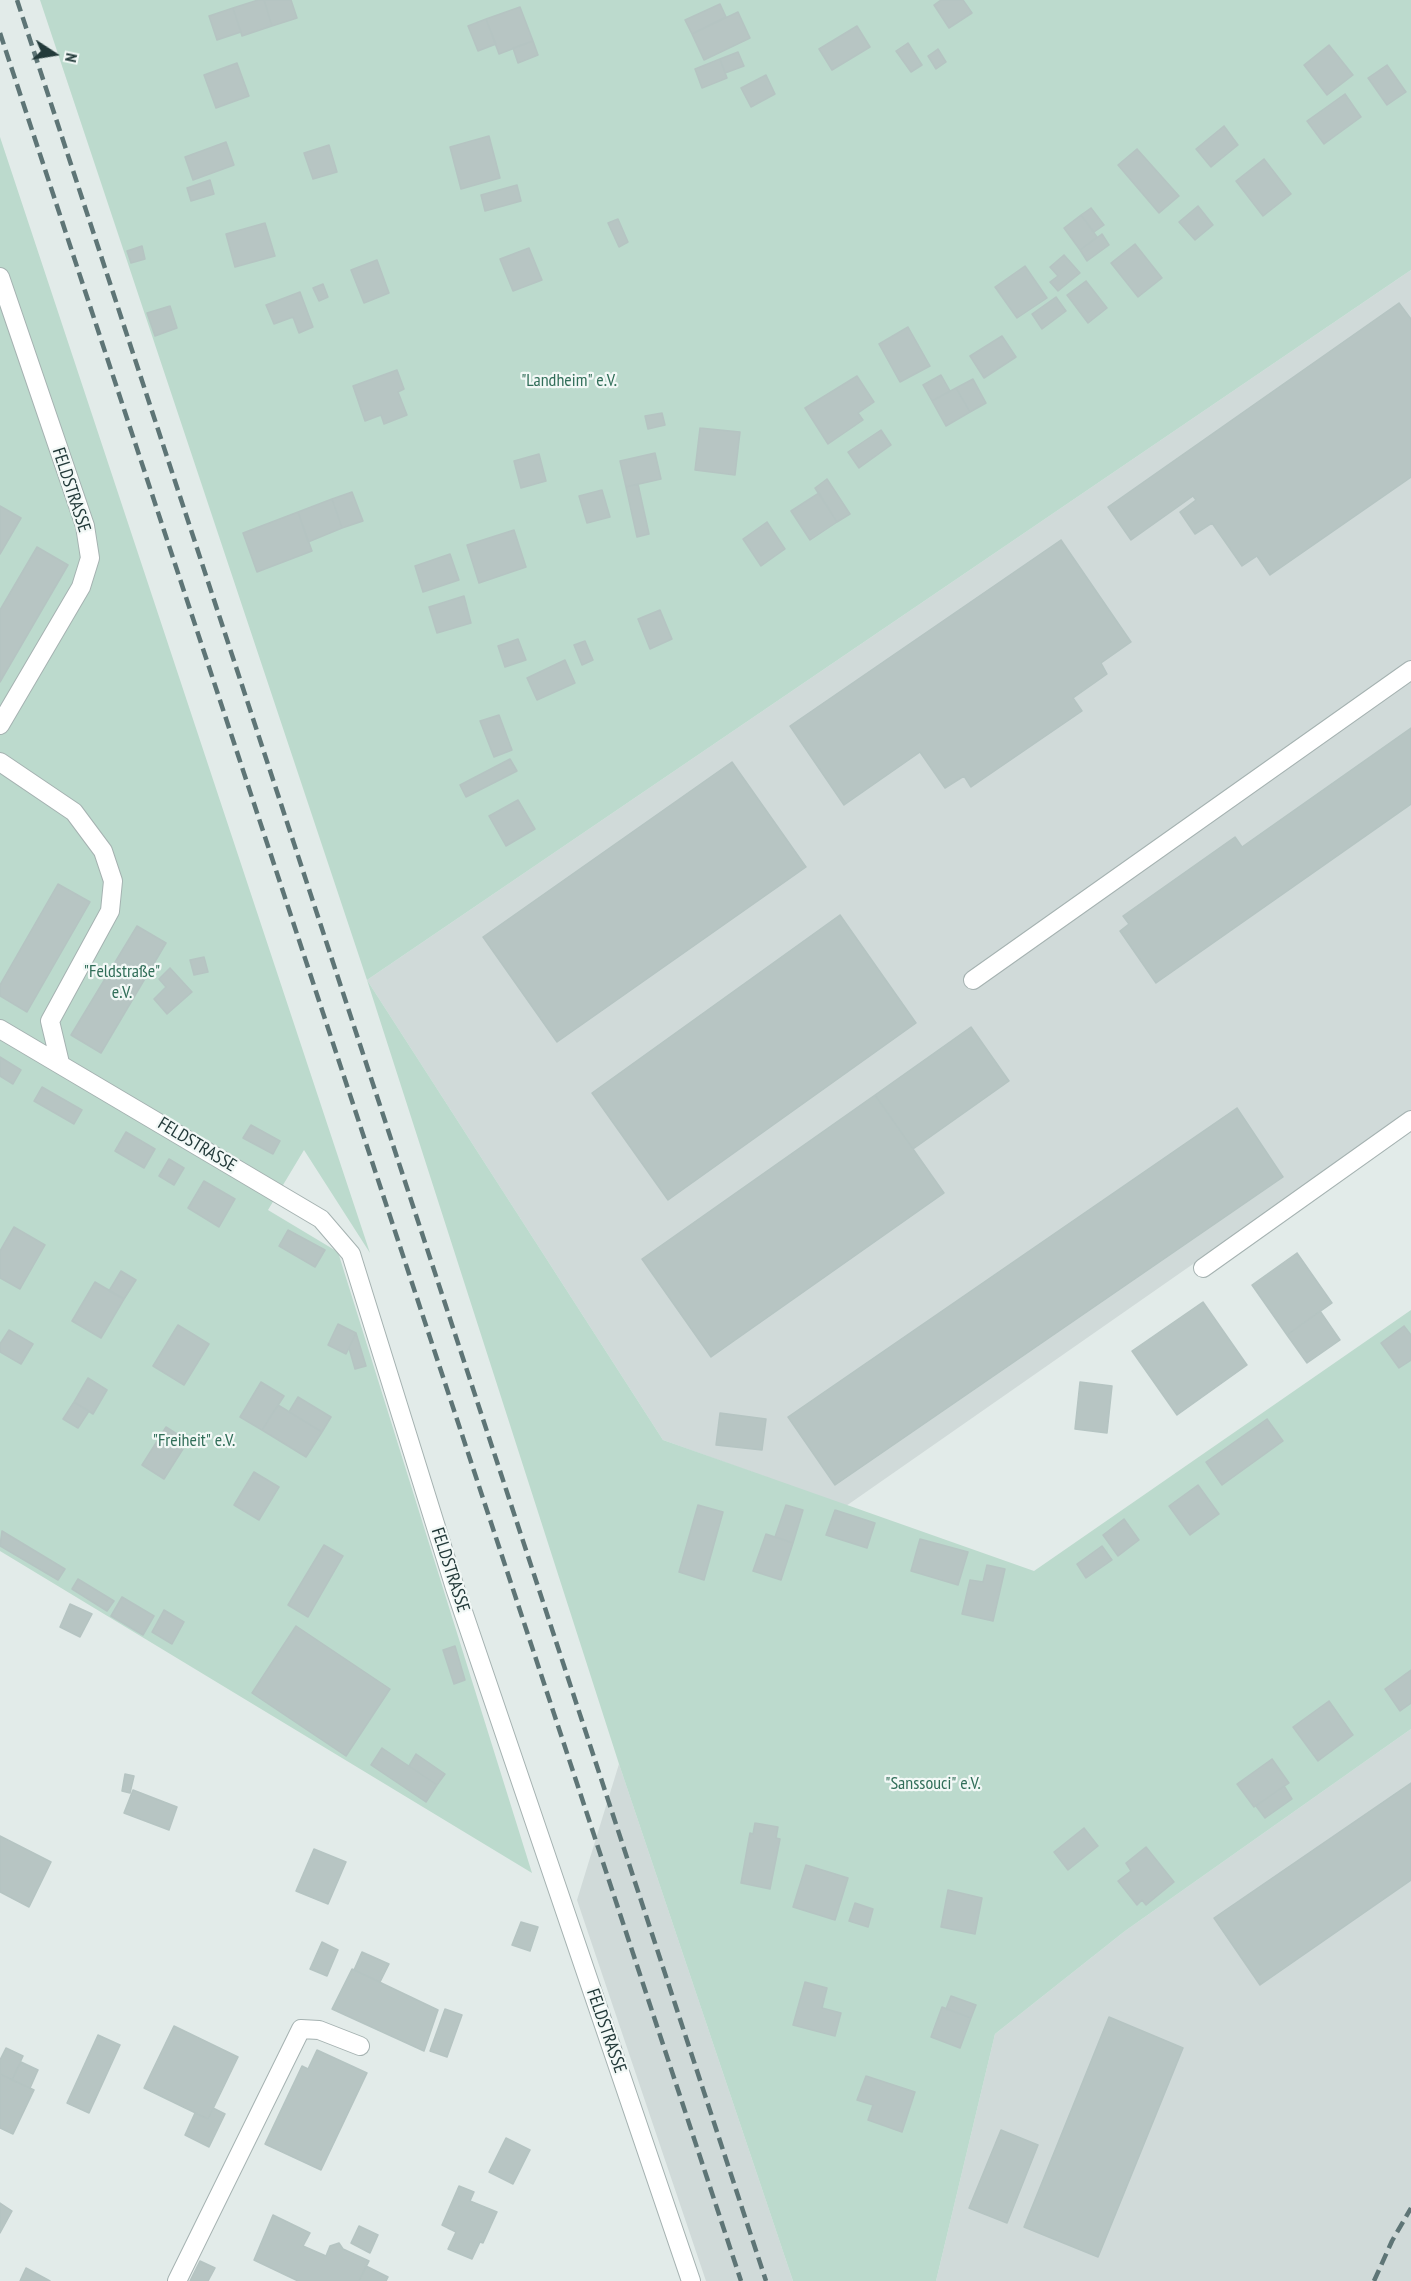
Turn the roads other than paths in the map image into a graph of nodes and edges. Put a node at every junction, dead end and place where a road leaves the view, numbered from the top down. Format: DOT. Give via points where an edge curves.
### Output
graph roads {
  1 [pos="0,277"];
  2 [pos="1411,670"];
  3 [pos="0,725"];
  4 [pos="0,762"];
  5 [pos="974,980"];
  6 [pos="0,1029"];
  7 [pos="60,1064"];
  8 [pos="1411,1120"];
  9 [pos="1203,1268"];
  10 [pos="360,2046"];
  11 [pos="177,2281"];
  12 [pos="691,2281"];
  1 -- 3 [label="lane, FELDSTRASSE" via="85,526 90,558 81,587"];
  2 -- 5 [label="lane"];
  4 -- 7 [label="lane" via="74,812 103,851 113,881 110,911 50,1021"];
  6 -- 7 [label="lane, FELDSTRASSE"];
  7 -- 12 [label="lane, FELDSTRASSE" via="321,1219 351,1254 455,1588"];
  8 -- 9 [label="lane"];
  10 -- 11 [label="lane" via="319,2030 301,2029"];
}
